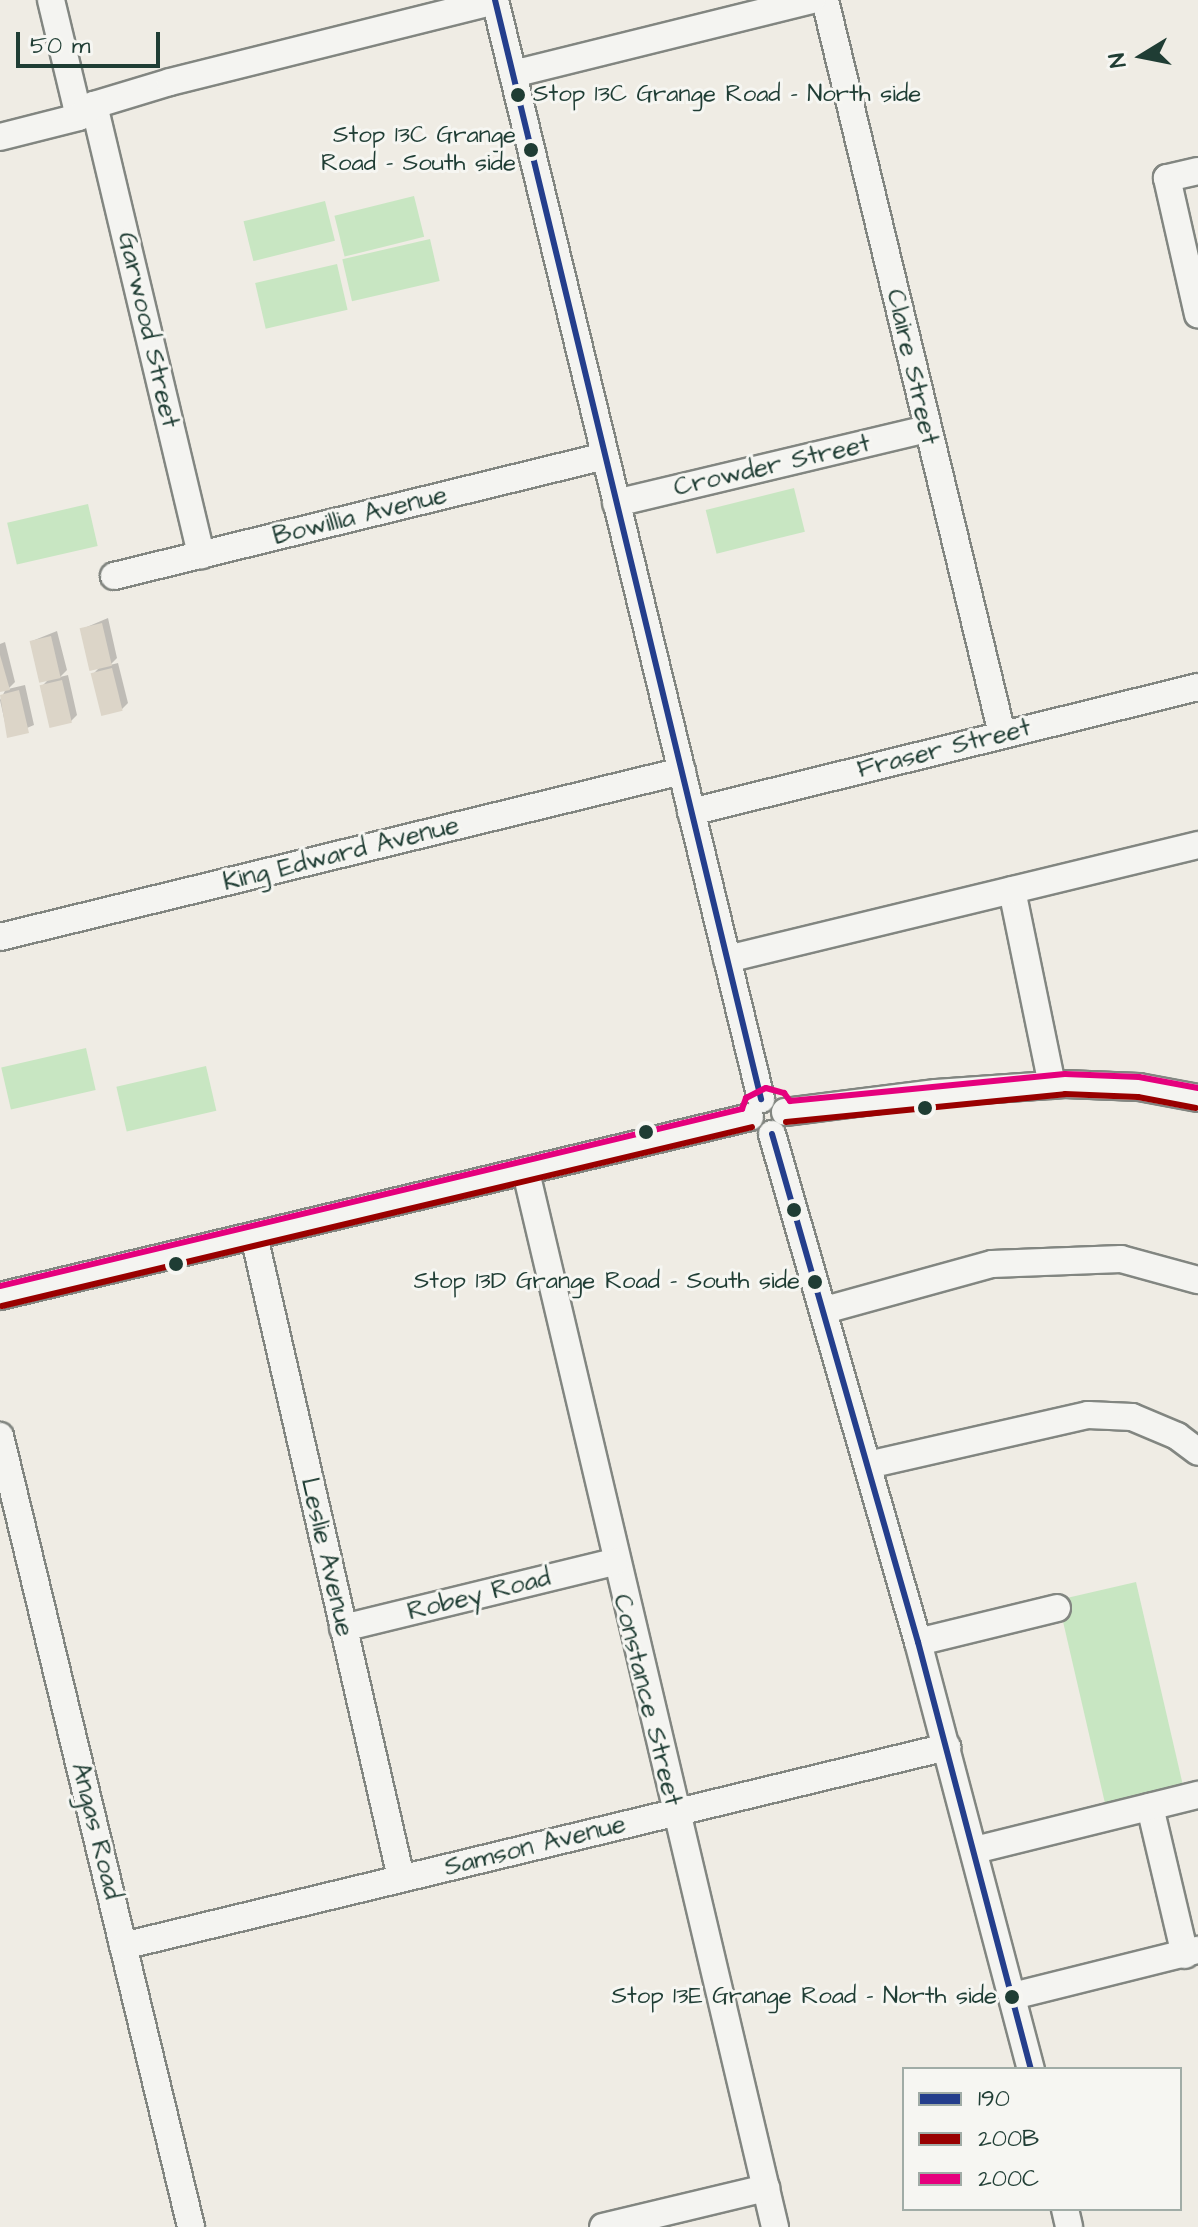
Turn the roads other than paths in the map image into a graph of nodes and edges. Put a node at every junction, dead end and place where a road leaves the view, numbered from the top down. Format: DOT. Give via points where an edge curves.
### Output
graph roads {
  1 [pos="51,0"];
  2 [pos="812,0"];
  3 [pos="825,0"];
  4 [pos="495,1"];
  5 [pos="513,74"];
  6 [pos="87,111"];
  7 [pos="0,137"];
  8 [pos="1198,171"];
  9 [pos="1198,315"];
  10 [pos="927,429"];
  11 [pos="605,456"];
  12 [pos="616,503"];
  13 [pos="201,555"];
  14 [pos="114,576"];
  15 [pos="1198,687"];
  16 [pos="1002,734"];
  17 [pos="682,771"];
  18 [pos="691,812"];
  19 [pos="1198,845"];
  20 [pos="1012,890"];
  21 [pos="0,937"];
  22 [pos="727,959"];
  23 [pos="1052,1085"];
  24 [pos="1198,1098"];
  25 [pos="755,1108"];
  26 [pos="779,1123"];
  27 [pos="526,1172"];
  28 [pos="254,1236"];
  29 [pos="1198,1280"];
  30 [pos="0,1296"];
  31 [pos="825,1310"];
  32 [pos="0,1436"];
  33 [pos="1198,1452"];
  34 [pos="868,1465"];
  35 [pos="614,1562"];
  36 [pos="1057,1608"];
  37 [pos="343,1628"];
  38 [pos="918,1642"];
  39 [pos="947,1747"];
  40 [pos="1198,1795"];
  41 [pos="1150,1807"];
  42 [pos="674,1812"];
  43 [pos="975,1850"];
  44 [pos="401,1878"];
  45 [pos="123,1946"];
  46 [pos="1189,1952"];
  47 [pos="1013,1996"];
  48 [pos="1031,2067"];
  49 [pos="766,2188"];
  50 [pos="191,2227"];
  51 [pos="603,2227"];
  52 [pos="775,2227"];
  1 -- 6 [label="street, Garwood Street"];
  2 -- 5 [label="street"];
  3 -- 10 [label="street, Claire Street"];
  4 -- 5 [label="street"];
  4 -- 6 [label="street"];
  5 -- 11 [label="street"];
  6 -- 7 [label="street"];
  6 -- 13 [label="street, Garwood Street"];
  8 -- 9 [label="street" via="1167,178"];
  10 -- 12 [label="street, Crowder Street"];
  10 -- 16 [label="street, Claire Street"];
  11 -- 12 [label="street"];
  11 -- 13 [label="street, Bowillia Avenue"];
  12 -- 17 [label="street"];
  13 -- 14 [label="street, Bowillia Avenue"];
  15 -- 16 [label="street, Fraser Street"];
  16 -- 18 [label="street, Fraser Street"];
  17 -- 18 [label="street"];
  17 -- 21 [label="street, King Edward Avenue"];
  18 -- 22 [label="street"];
  19 -- 20 [label="street"];
  20 -- 22 [label="street"];
  20 -- 23 [label="street"];
  22 -- 25 [label="street"];
  23 -- 24 [label="street" via="1139,1087"];
  23 -- 26 [label="street" via="936,1093"];
  25 -- 26 [label="street" via="757,1131"];
  25 -- 27 [label="street"];
  26 -- 31 [label="street"];
  27 -- 28 [label="street"];
  27 -- 35 [label="street, Constance Street"];
  28 -- 30 [label="street"];
  28 -- 37 [label="street, Leslie Avenue"];
  29 -- 31 [label="street" via="1121,1259 992,1264"];
  31 -- 34 [label="street"];
  32 -- 45 [label="street, Angas Road"];
  33 -- 34 [label="street" via="1177,1436 1132,1417 1088,1415"];
  34 -- 38 [label="street"];
  35 -- 37 [label="street, Robey Road"];
  35 -- 42 [label="street, Constance Street"];
  36 -- 38 [label="street"];
  37 -- 44 [label="street, Leslie Avenue"];
  38 -- 39 [label="street"];
  39 -- 42 [label="street, Samson Avenue"];
  39 -- 43 [label="street"];
  40 -- 41 [label="street"];
  41 -- 43 [label="street"];
  41 -- 46 [label="street"];
  42 -- 44 [label="street, Samson Avenue"];
  42 -- 49 [label="street, Constance Street"];
  43 -- 47 [label="street"];
  44 -- 45 [label="street, Samson Avenue"];
  45 -- 50 [label="street, Angas Road"];
  46 -- 47 [label="street"];
  47 -- 48 [label="street"];
  49 -- 51 [label="street"];
  49 -- 52 [label="street, Constance Street"];
}
